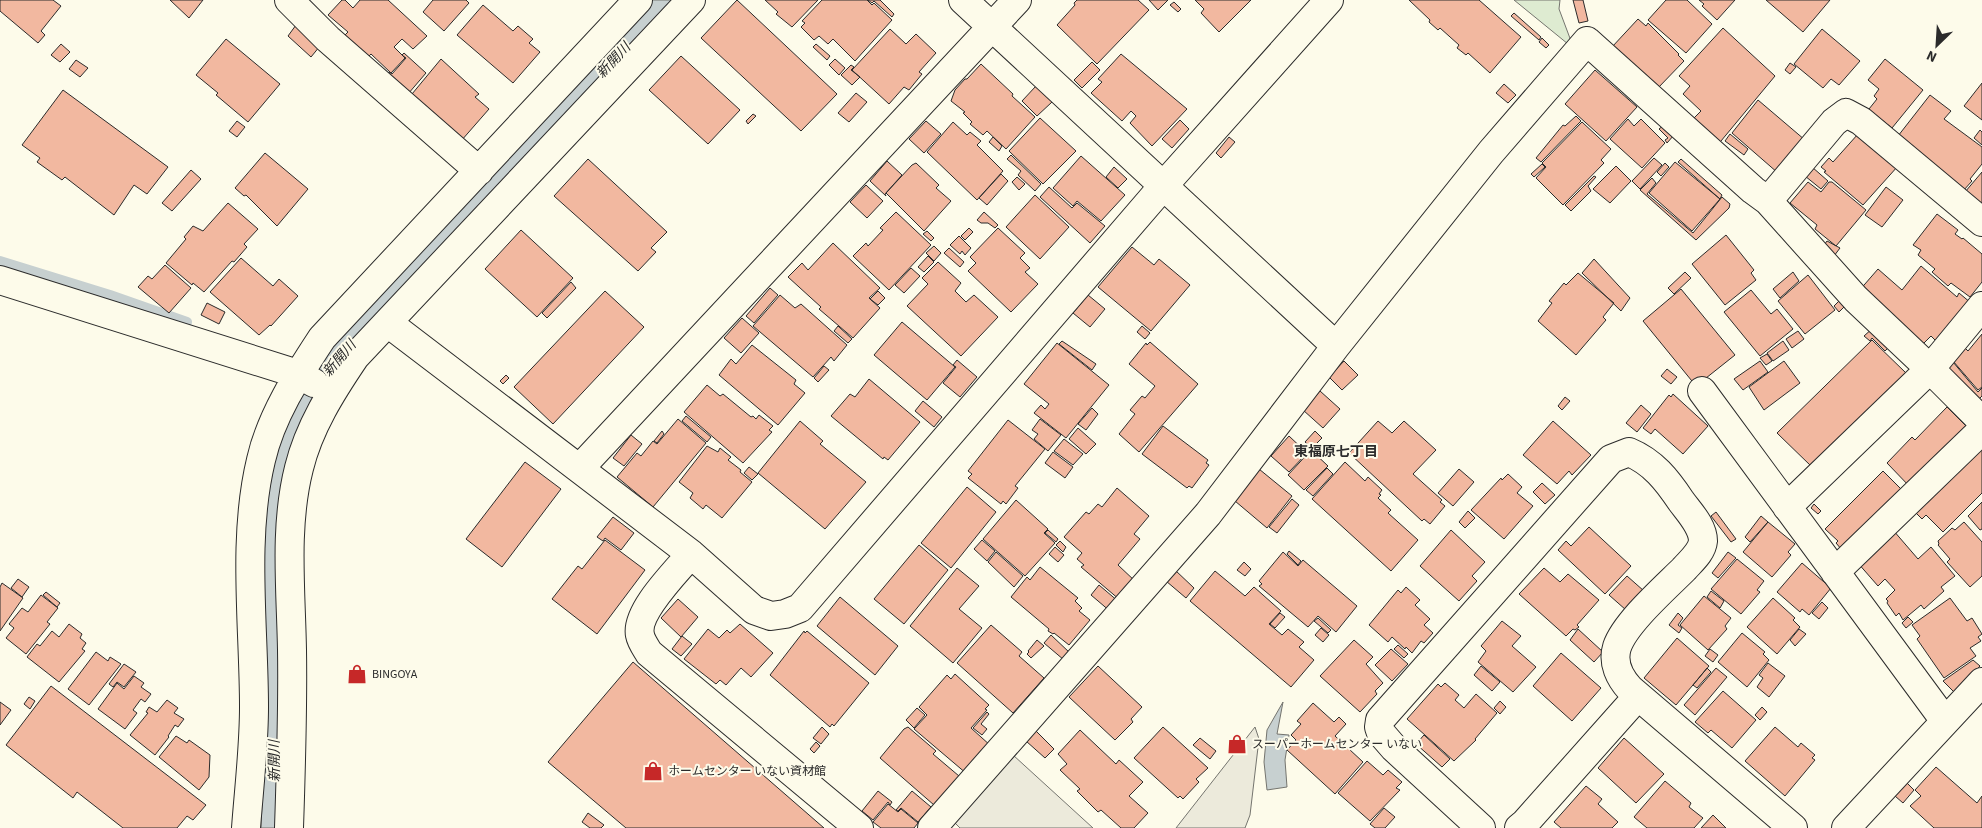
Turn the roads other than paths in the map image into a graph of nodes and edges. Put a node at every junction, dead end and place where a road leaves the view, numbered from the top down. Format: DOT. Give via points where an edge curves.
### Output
graph roads {
  1 [pos="289,0"];
  2 [pos="638,0"];
  3 [pos="691,0"];
  4 [pos="963,0"];
  5 [pos="1016,0"];
  6 [pos="1329,0"];
  7 [pos="991,26"];
  8 [pos="479,171"];
  9 [pos="1164,185"];
  10 [pos="1768,201"];
  11 [pos="1982,222"];
  12 [pos="0,280"];
  13 [pos="1982,306"];
  14 [pos="388,323"];
  15 [pos="1336,346"];
  16 [pos="1930,369"];
  17 [pos="315,383"];
  18 [pos="1702,392"];
  19 [pos="1982,421"];
  20 [pos="1982,430"];
  21 [pos="580,468"];
  22 [pos="1787,507"];
  23 [pos="691,554"];
  24 [pos="1835,572"];
  25 [pos="1982,682"];
  26 [pos="1638,696"];
  27 [pos="273,709"];
  28 [pos="1945,721"];
  29 [pos="246,828"];
  30 [pos="289,828"];
  31 [pos="859,828"];
  32 [pos="932,828"];
  33 [pos="1481,828"];
  34 [pos="1519,828"];
  35 [pos="1793,828"];
  36 [pos="1846,828"];
  1 -- 8 [label="street" via="328,39"];
  2 -- 8 [label="street"];
  3 -- 14 [label="street"];
  4 -- 7 [label="street"];
  5 -- 7 [label="street"];
  6 -- 9 [label="street"];
  7 -- 9 [label="street"];
  7 -- 21 [label="street"];
  8 -- 17 [label="street" via="322,338"];
  9 -- 15 [label="street"];
  9 -- 23 [label="street" via="800,608 771,616 754,610"];
  10 -- 11 [label="street" via="1834,122 1846,113 1861,121"];
  10 -- 15 [label="street" via="1587,41 1491,152"];
  10 -- 16 [label="street" via="1856,300"];
  12 -- 17 [label="street"];
  13 -- 16 [label="street"];
  14 -- 17 [label="street" via="356,357"];
  14 -- 21 [label="street"];
  15 -- 32 [label="street" via="1208,514"];
  16 -- 19 [label="street"];
  16 -- 22 [label="street"];
  17 -- 27 [label="street" via="312,430 299,467 291,506"];
  17 -- 27 [label="street" via="277,415 261,459 253,503 251,545"];
  18 -- 22 [label="street"];
  20 -- 24 [label="street"];
  21 -- 23 [label="street"];
  22 -- 24 [label="street"];
  23 -- 31 [label="street" via="650,604 641,621 640,636 649,653"];
  24 -- 28 [label="street"];
  25 -- 28 [label="street"];
  26 -- 33 [label="street" via="1620,678 1617,648 1628,628 1694,558 1703,542 1701,530 1667,481 1651,464 1629,452 1611,459 1380,720 1381,733 1394,748"];
  26 -- 34 [label="street"];
  26 -- 35 [label="street"];
  27 -- 29 [label="street"];
  27 -- 30 [label="street"];
  28 -- 36 [label="street"];
}
